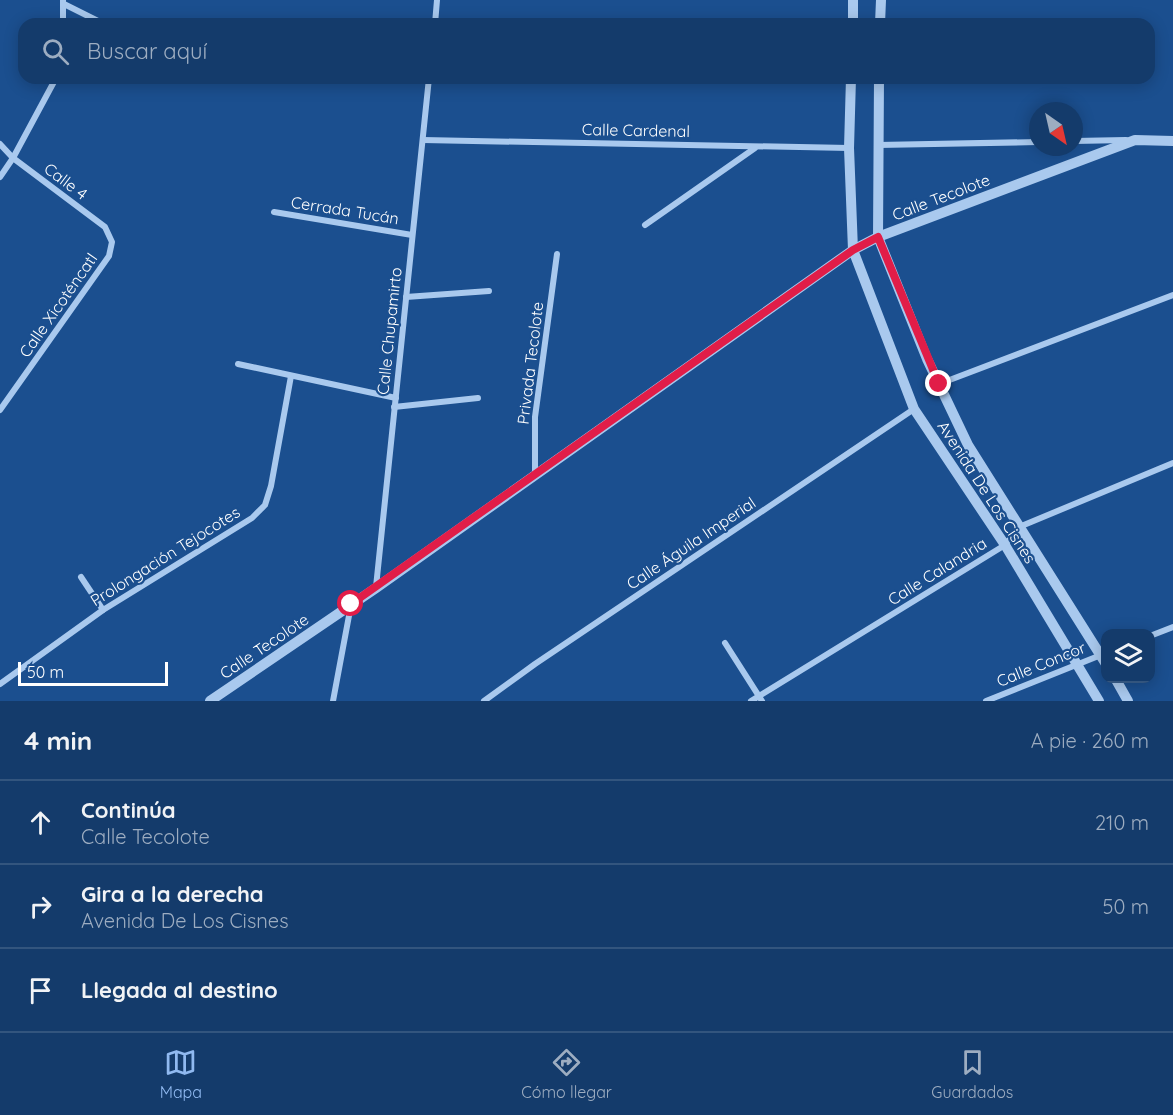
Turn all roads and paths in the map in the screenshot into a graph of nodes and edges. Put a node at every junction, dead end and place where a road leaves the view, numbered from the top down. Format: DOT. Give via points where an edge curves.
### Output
graph roads {
  1 [pos="437,0"];
  2 [pos="853,0"];
  3 [pos="880,0"];
  4 [pos="63,2"];
  5 [pos="63,18"];
  6 [pos="93,18"];
  7 [pos="436,18"];
  8 [pos="853,18"];
  9 [pos="880,18"];
  10 [pos="53,84"];
  11 [pos="428,84"];
  12 [pos="851,84"];
  13 [pos="879,84"];
  14 [pos="423,140"];
  15 [pos="1135,140"];
  16 [pos="1083,141"];
  17 [pos="1173,141"];
  18 [pos="1029,142"];
  19 [pos="0,144"];
  20 [pos="878,146"];
  21 [pos="756,147"];
  22 [pos="849,148"];
  23 [pos="14,158"];
  24 [pos="0,177"];
  25 [pos="274,212"];
  26 [pos="645,225"];
  27 [pos="412,235"];
  28 [pos="878,237"];
  29 [pos="112,242"];
  30 [pos="853,250"];
  31 [pos="557,254"];
  32 [pos="489,291"];
  33 [pos="1173,296"];
  34 [pos="406,297"];
  35 [pos="238,364"];
  36 [pos="291,376"];
  37 [pos="939,384"];
  38 [pos="396,398"];
  39 [pos="478,398"];
  40 [pos="394,407"];
  41 [pos="914,409"];
  42 [pos="0,410"];
  43 [pos="1173,463"];
  44 [pos="535,475"];
  45 [pos="1019,527"];
  46 [pos="1005,545"];
  47 [pos="81,577"];
  48 [pos="376,588"];
  49 [pos="351,604"];
  50 [pos="103,610"];
  51 [pos="1173,627"];
  52 [pos="1155,634"];
  53 [pos="725,643"];
  54 [pos="1101,652"];
  55 [pos="1101,658"];
  56 [pos="1076,665"];
  57 [pos="1118,683"];
  58 [pos="0,684"];
  59 [pos="761,698"];
  60 [pos="210,701"];
  61 [pos="333,701"];
  62 [pos="484,701"];
  63 [pos="751,701"];
  64 [pos="986,701"];
  65 [pos="1099,701"];
  66 [pos="1128,701"];
  1 -- 7 [label="street"];
  2 -- 8 [label="street"];
  3 -- 9 [label="street"];
  4 -- 5 [label="street"];
  4 -- 6 [label="street"];
  10 -- 23 [label="street"];
  11 -- 14 [label="street, Calle Chupamirto"];
  12 -- 22 [label="street, Avenida De Los Cisnes"];
  13 -- 20 [label="street, Avenida De Los Cisnes"];
  14 -- 21 [label="street, Calle Cardenal"];
  14 -- 27 [label="street, Calle Chupamirto"];
  15 -- 16 [label="street"];
  15 -- 17 [label="street"];
  15 -- 28 [label="street, Calle Tecolote"];
  18 -- 20 [label="street"];
  19 -- 23 [label="street, Calle 4"];
  20 -- 28 [label="street, Avenida De Los Cisnes"];
  21 -- 22 [label="street, Calle Cardenal"];
  21 -- 26 [label="street"];
  22 -- 30 [label="street, Avenida De Los Cisnes"];
  23 -- 24 [label="street"];
  23 -- 29 [label="street, Calle 4" via="105,227"];
  25 -- 27 [label="street, Cerrada Tucán"];
  27 -- 34 [label="street, Calle Chupamirto"];
  28 -- 30 [label="street, Calle Tecolote"];
  28 -- 37 [label="street, Avenida De Los Cisnes"];
  29 -- 42 [label="street, Calle Xicoténcatl" via="109,256"];
  30 -- 41 [label="street, Avenida De Los Cisnes"];
  30 -- 44 [label="street, Calle Tecolote"];
  31 -- 44 [label="street, Privada Tecolote" via="535,417"];
  32 -- 34 [label="street"];
  33 -- 37 [label="street"];
  34 -- 38 [label="street, Calle Chupamirto"];
  35 -- 36 [label="street"];
  36 -- 38 [label="street"];
  36 -- 50 [label="street, Prolongación Tejocotes" via="265,505 252,518"];
  37 -- 45 [label="street, Avenida De Los Cisnes" via="968,445"];
  38 -- 40 [label="street, Calle Chupamirto"];
  39 -- 40 [label="street"];
  40 -- 48 [label="street, Calle Chupamirto"];
  41 -- 46 [label="street, Avenida De Los Cisnes"];
  41 -- 62 [label="street, Calle Águila Imperial"];
  43 -- 45 [label="street, Calle Calandria"];
  44 -- 48 [label="street, Calle Tecolote"];
  45 -- 46 [label="street, Calle Calandria"];
  45 -- 54 [label="street, Avenida De Los Cisnes"];
  46 -- 56 [label="street, Avenida De Los Cisnes"];
  46 -- 59 [label="street, Calle Calandria"];
  47 -- 50 [label="street"];
  48 -- 49 [label="street, Calle Tecolote"];
  49 -- 60 [label="street, Calle Tecolote"];
  49 -- 61 [label="street"];
  50 -- 58 [label="street, Prolongación Tejocotes"];
  51 -- 52 [label="street"];
  53 -- 59 [label="street"];
  55 -- 56 [label="street, Calle Concor"];
  56 -- 64 [label="street, Calle Concor"];
  56 -- 65 [label="street, Avenida De Los Cisnes"];
  57 -- 66 [label="street"];
  59 -- 63 [label="street, Calle Calandria"];
}
